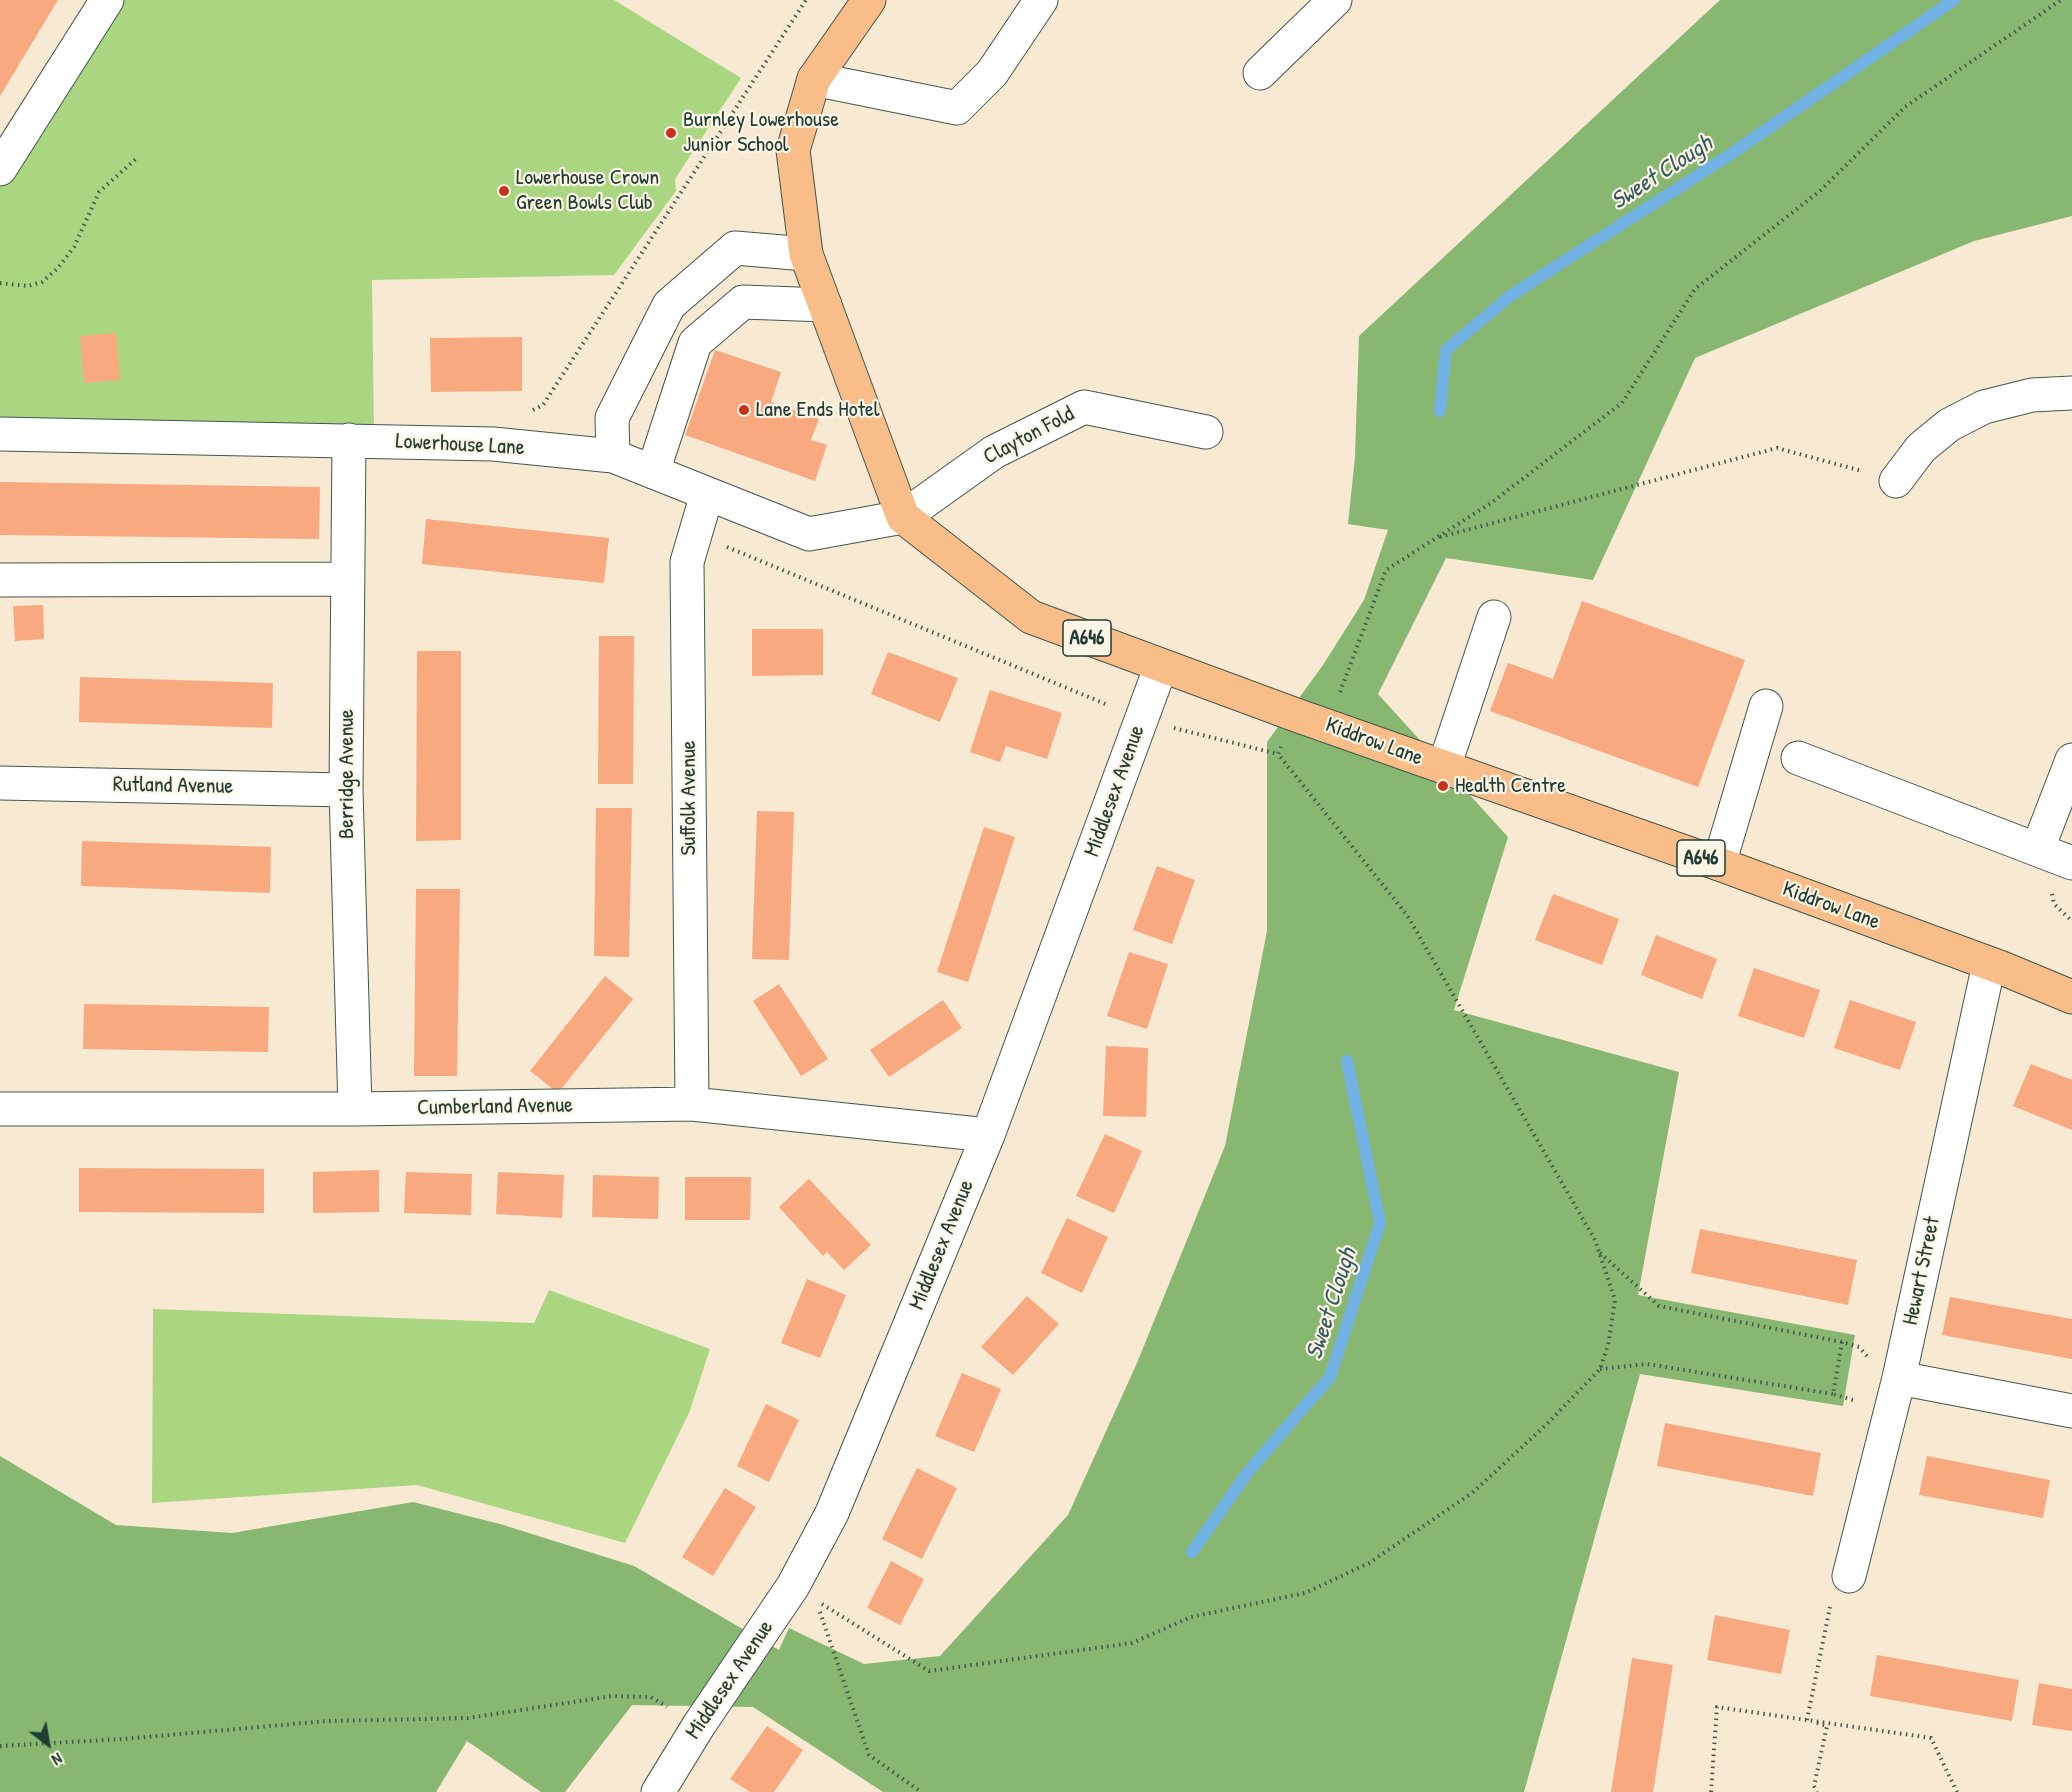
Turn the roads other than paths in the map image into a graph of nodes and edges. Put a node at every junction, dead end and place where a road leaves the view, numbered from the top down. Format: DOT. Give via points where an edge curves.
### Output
graph roads {
  1 [pos="106,0"];
  2 [pos="869,0"];
  3 [pos="1041,0"];
  4 [pos="1335,0"];
  5 [pos="1260,73"];
  6 [pos="814,79"];
  7 [pos="0,169"];
  8 [pos="806,254"];
  9 [pos="825,305"];
  10 [pos="2072,393"];
  11 [pos="1206,432"];
  12 [pos="0,434"];
  13 [pos="349,440"];
  14 [pos="613,456"];
  15 [pos="653,472"];
  16 [pos="1896,480"];
  17 [pos="707,494"];
  18 [pos="903,518"];
  19 [pos="0,579"];
  20 [pos="348,579"];
  21 [pos="1494,617"];
  22 [pos="1161,666"];
  23 [pos="1766,706"];
  24 [pos="1798,758"];
  25 [pos="2072,760"];
  26 [pos="1444,767"];
  27 [pos="0,783"];
  28 [pos="346,790"];
  29 [pos="2038,848"];
  30 [pos="2072,862"];
  31 [pos="1719,864"];
  32 [pos="1989,964"];
  33 [pos="2072,997"];
  34 [pos="692,1104"];
  35 [pos="0,1109"];
  36 [pos="355,1109"];
  37 [pos="988,1135"];
  38 [pos="1895,1392"];
  39 [pos="2072,1411"];
  40 [pos="1849,1576"];
  41 [pos="658,1792"];
  1 -- 7 [label="street"];
  2 -- 6 [label="main road"];
  3 -- 6 [label="street" via="992,73 957,108"];
  4 -- 5 [label="street"];
  6 -- 8 [label="main road" via="793,150"];
  8 -- 9 [label="main road"];
  8 -- 14 [label="street" via="735,248 669,305 612,418"];
  9 -- 15 [label="street" via="743,302 695,343"];
  9 -- 18 [label="main road"];
  10 -- 16 [label="street" via="2032,395 1984,407 1949,425 1921,448"];
  11 -- 18 [label="street, Clayton Fold" via="1084,407 994,452"];
  12 -- 13 [label="street, Lowerhouse Lane"];
  13 -- 14 [label="street, Lowerhouse Lane" via="493,444"];
  13 -- 20 [label="street, Berridge Avenue"];
  14 -- 15 [label="street, Lowerhouse Lane"];
  15 -- 17 [label="street, Lowerhouse Lane"];
  17 -- 18 [label="street, Lowerhouse Lane" via="809,534"];
  17 -- 34 [label="street, Suffolk Avenue" via="687,562"];
  18 -- 22 [label="main road, Kiddrow Lane / A646" via="1031,617"];
  19 -- 20 [label="street"];
  20 -- 28 [label="street, Berridge Avenue"];
  21 -- 26 [label="street"];
  22 -- 26 [label="main road, Kiddrow Lane / A646"];
  22 -- 37 [label="street, Middlesex Avenue"];
  23 -- 31 [label="street"];
  24 -- 29 [label="street"];
  25 -- 29 [label="street"];
  26 -- 31 [label="main road, Kiddrow Lane / A646"];
  27 -- 28 [label="street, Rutland Avenue"];
  28 -- 36 [label="street, Berridge Avenue"];
  29 -- 30 [label="street"];
  31 -- 32 [label="main road, Kiddrow Lane / A646"];
  32 -- 33 [label="main road, Kiddrow Lane / A646"];
  32 -- 38 [label="street, Hewart Street"];
  34 -- 36 [label="street, Cumberland Avenue"];
  34 -- 37 [label="street, Cumberland Avenue"];
  35 -- 36 [label="street, Cumberland Avenue"];
  37 -- 41 [label="street, Middlesex Avenue" via="832,1513 793,1586"];
  38 -- 39 [label="street"];
  38 -- 40 [label="street, Hewart Street"];
}
